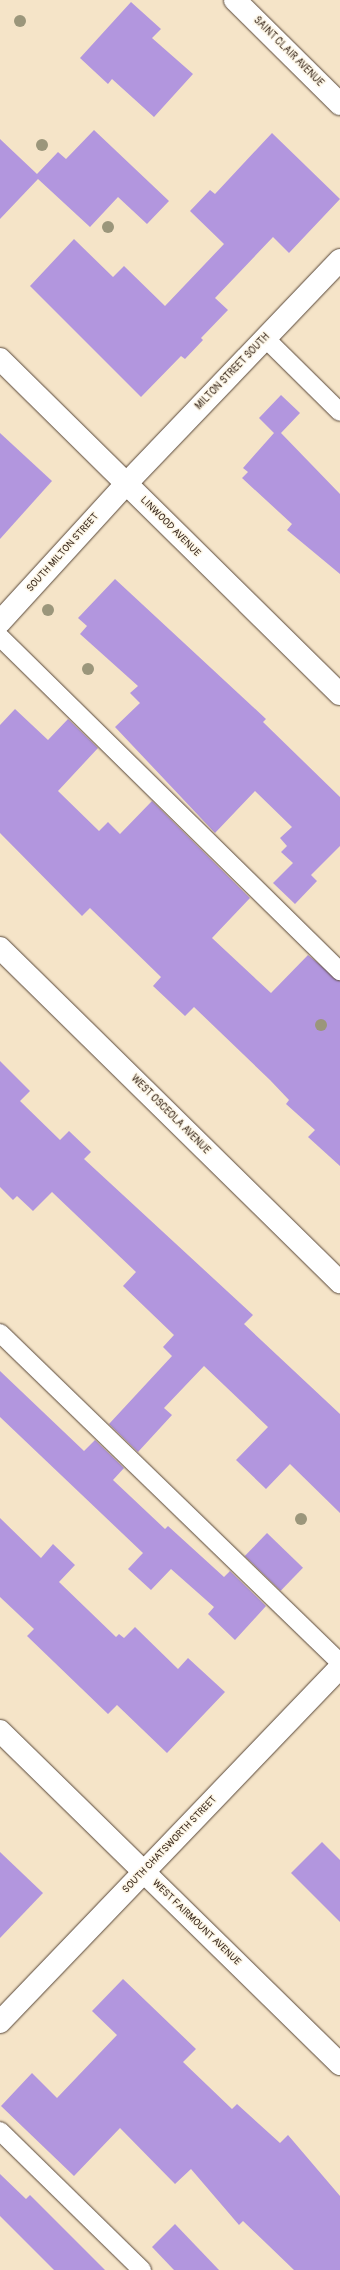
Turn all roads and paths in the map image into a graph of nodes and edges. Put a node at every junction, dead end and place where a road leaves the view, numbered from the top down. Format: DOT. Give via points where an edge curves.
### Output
graph roads {
  1 [pos="235,0"];
  2 [pos="340,104"];
  3 [pos="340,260"];
  4 [pos="265,338"];
  5 [pos="0,359"];
  6 [pos="340,412"];
  7 [pos="126,484"];
  8 [pos="0,622"];
  9 [pos="0,637"];
  10 [pos="340,694"];
  11 [pos="0,948"];
  12 [pos="340,971"];
  13 [pos="340,1282"];
  14 [pos="0,1333"];
  15 [pos="340,1663"];
  16 [pos="340,1667"];
  17 [pos="0,1731"];
  18 [pos="144,1872"];
  19 [pos="0,2022"];
  20 [pos="340,2064"];
  21 [pos="0,2131"];
  22 [pos="142,2270"];
  1 -- 2 [label="street, SAINT CLAIR AVENUE"];
  3 -- 4 [label="street, MILTON STREET SOUTH"];
  4 -- 6 [label="lane"];
  4 -- 7 [label="street, MILTON STREET SOUTH"];
  5 -- 7 [label="street, LINWOOD AVENUE"];
  7 -- 8 [label="street, SOUTH MILTON STREET"];
  7 -- 10 [label="street, LINWOOD AVENUE"];
  9 -- 12 [label="lane"];
  11 -- 13 [label="street, WEST OSCEOLA AVENUE"];
  14 -- 15 [label="lane"];
  16 -- 18 [label="street, SOUTH CHATSWORTH STREET"];
  17 -- 18 [label="street, WEST FAIRMOUNT AVENUE"];
  18 -- 19 [label="street, SOUTH CHATSWORTH STREET"];
  18 -- 20 [label="street, WEST FAIRMOUNT AVENUE"];
  21 -- 22 [label="lane"];
}
